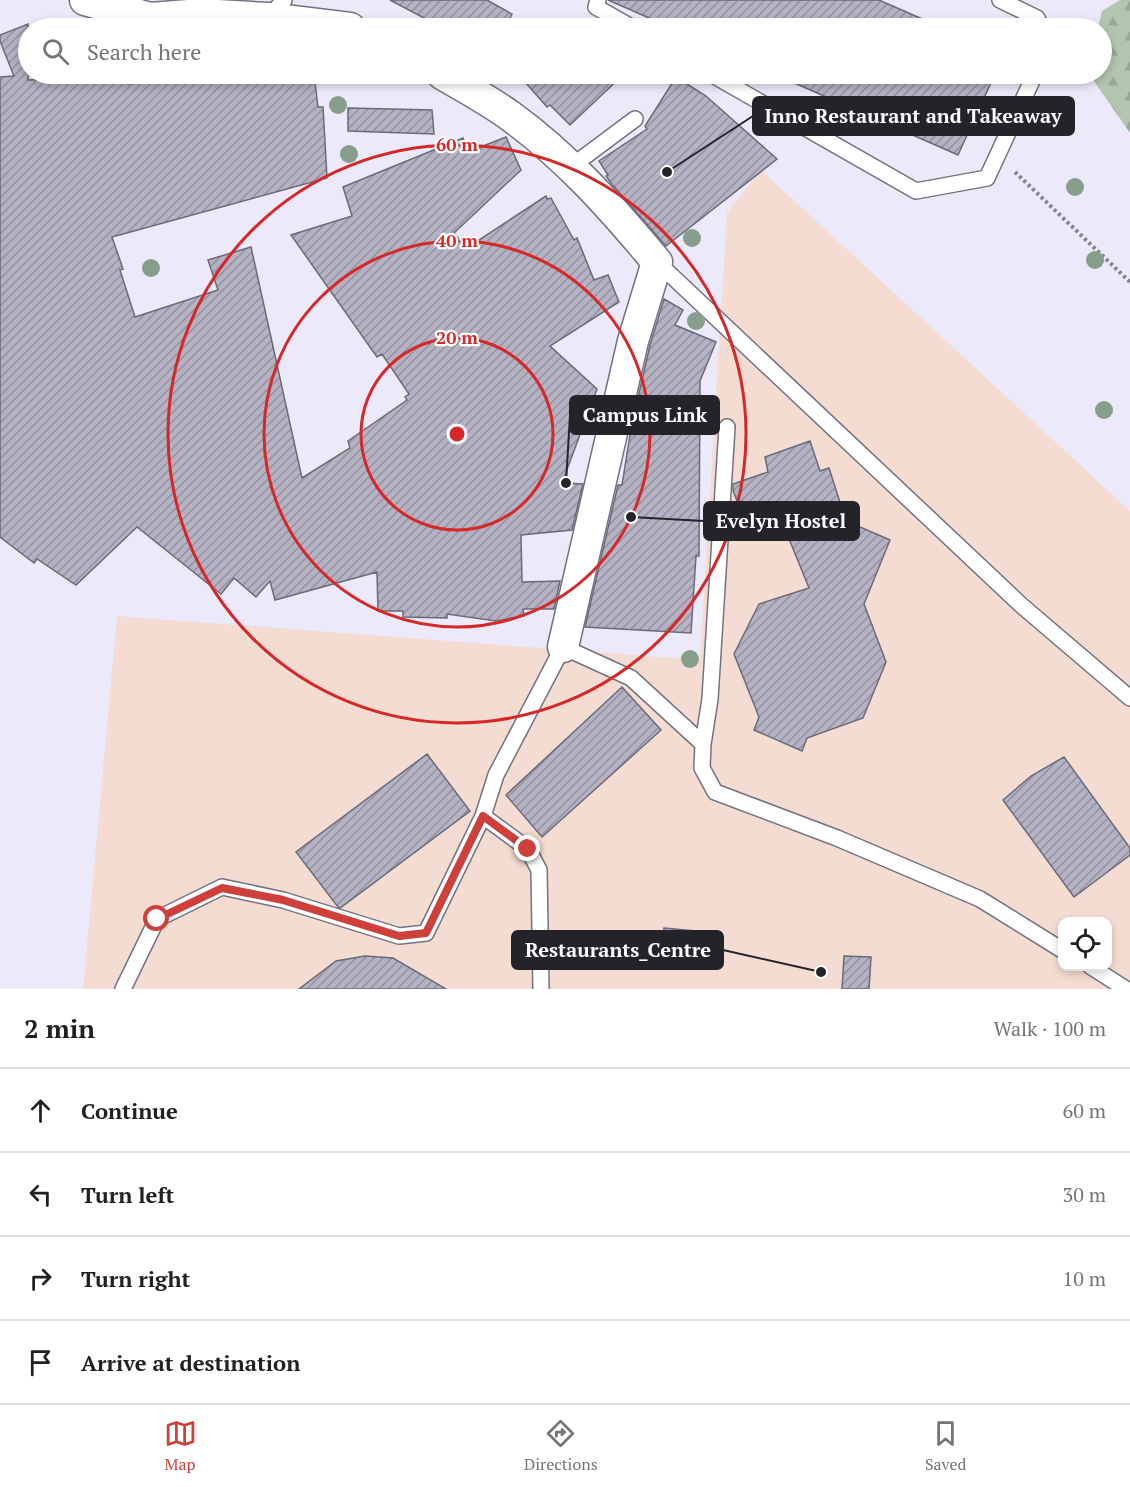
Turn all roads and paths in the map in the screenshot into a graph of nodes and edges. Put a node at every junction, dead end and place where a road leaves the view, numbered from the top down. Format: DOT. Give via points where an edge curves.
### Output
graph roads {
  1 [pos="85,0"];
  2 [pos="173,0"];
  3 [pos="598,0"];
  4 [pos="1000,0"];
  5 [pos="276,9"];
  6 [pos="201,14"];
  7 [pos="311,18"];
  8 [pos="615,18"];
  9 [pos="1037,18"];
  10 [pos="458,84"];
  11 [pos="729,84"];
  12 [pos="1030,84"];
  13 [pos="635,118"];
  14 [pos="998,154"];
  15 [pos="572,166"];
  16 [pos="657,262"];
  17 [pos="1130,282"];
  18 [pos="727,427"];
  19 [pos="563,647"];
  20 [pos="1130,698"];
  21 [pos="703,744"];
  22 [pos="483,816"];
  23 [pos="1058,948"];
  24 [pos="1098,971"];
  25 [pos="123,989"];
  26 [pos="541,989"];
  27 [pos="1126,989"];
  1 -- 6 [label="street" via="150,18"];
  2 -- 6 [label="street"];
  3 -- 8 [label="lane" via="596,7"];
  4 -- 9 [label="lane"];
  5 -- 6 [label="street"];
  5 -- 7 [label="street"];
  10 -- 15 [label="street" via="509,115"];
  11 -- 14 [label="lane" via="916,191 987,178"];
  12 -- 14 [label="lane"];
  13 -- 15 [label="lane"];
  14 -- 17 [label="path"];
  15 -- 16 [label="street"];
  16 -- 19 [label="street" via="633,341"];
  16 -- 20 [label="lane" via="1021,605"];
  18 -- 21 [label="lane" via="710,699"];
  19 -- 21 [label="lane" via="631,678"];
  19 -- 22 [label="lane" via="496,775"];
  21 -- 23 [label="lane" via="702,768 715,792 837,837 980,899"];
  22 -- 25 [label="lane" via="426,933 399,936 283,900 222,888 157,919"];
  22 -- 26 [label="lane" via="528,849 539,870"];
  24 -- 27 [label="lane"];
}
